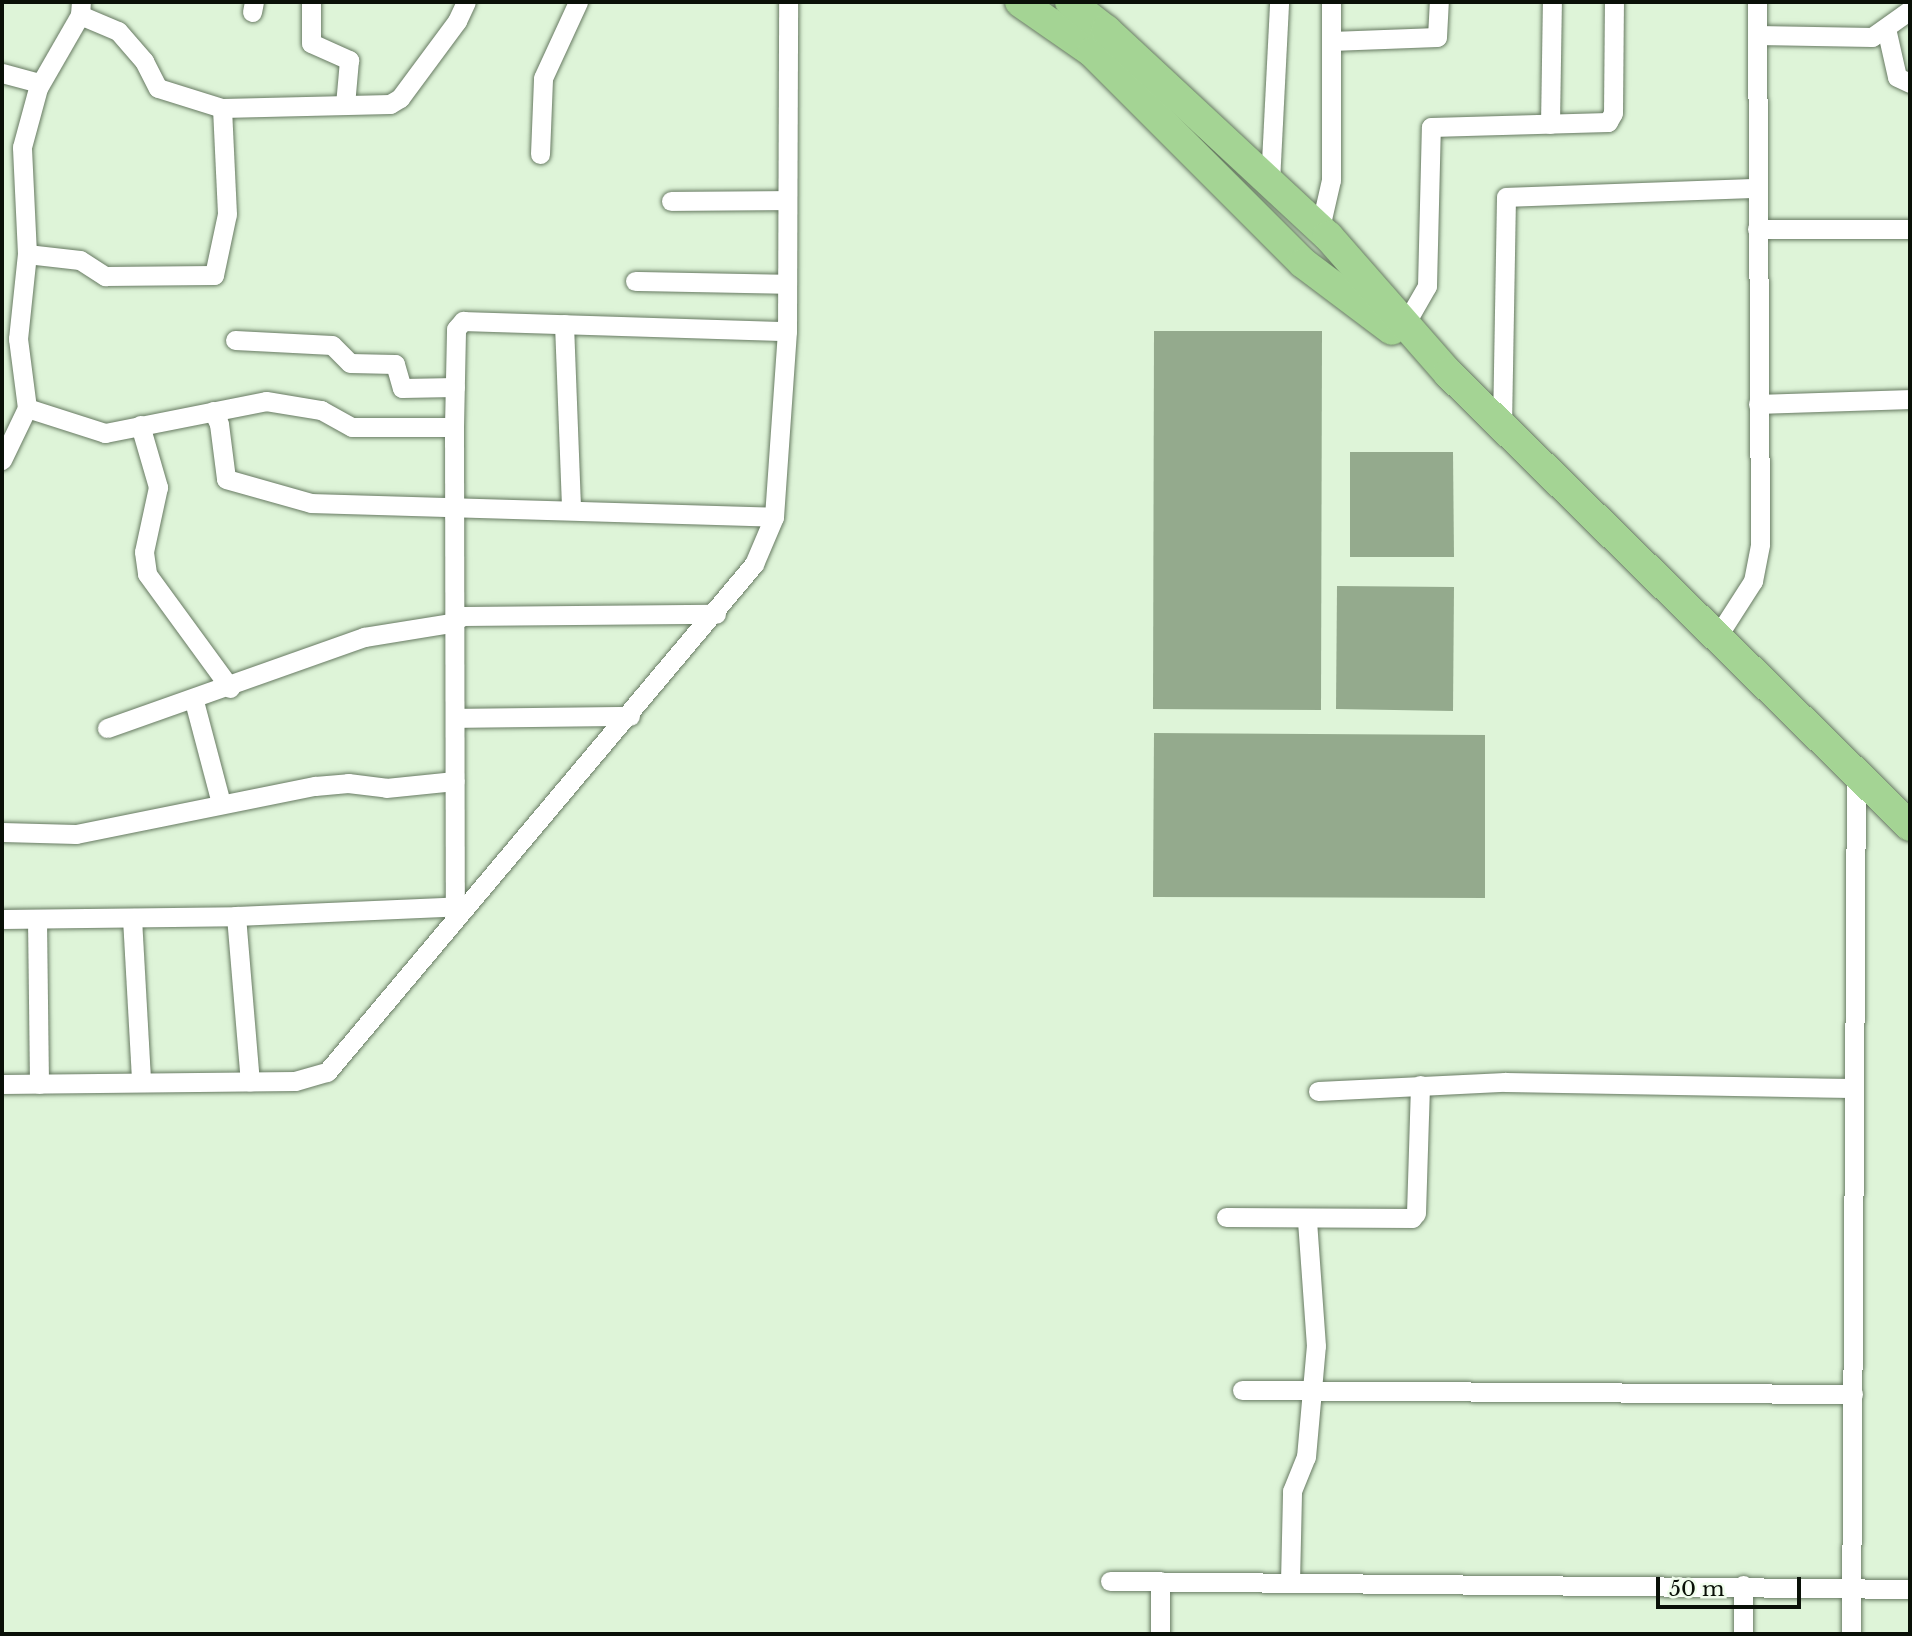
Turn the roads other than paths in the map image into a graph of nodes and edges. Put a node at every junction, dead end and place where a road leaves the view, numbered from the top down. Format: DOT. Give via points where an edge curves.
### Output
graph roads {
  1 [pos="311,2"];
  2 [pos="466,2"];
  3 [pos="578,2"];
  4 [pos="788,2"];
  5 [pos="1020,2"];
  6 [pos="1070,2"];
  7 [pos="1279,2"];
  8 [pos="1331,2"];
  9 [pos="1439,2"];
  10 [pos="1552,2"];
  11 [pos="1614,2"];
  12 [pos="1757,2"];
  13 [pos="81,8"];
  14 [pos="1910,9"];
  15 [pos="1886,28"];
  16 [pos="1757,35"];
  17 [pos="1331,41"];
  18 [pos="2,74"];
  19 [pos="40,83"];
  20 [pos="1910,83"];
  21 [pos="345,105"];
  22 [pos="222,107"];
  23 [pos="1550,124"];
  24 [pos="540,154"];
  25 [pos="11,164"];
  26 [pos="1270,181"];
  27 [pos="1756,188"];
  28 [pos="787,200"];
  29 [pos="671,201"];
  30 [pos="1320,228"];
  31 [pos="1756,229"];
  32 [pos="1910,229"];
  33 [pos="27,254"];
  34 [pos="635,281"];
  35 [pos="787,284"];
  36 [pos="564,324"];
  37 [pos="1404,326"];
  38 [pos="787,331"];
  39 [pos="235,340"];
  40 [pos="10,341"];
  41 [pos="1448,373"];
  42 [pos="455,387"];
  43 [pos="1910,399"];
  44 [pos="1758,404"];
  45 [pos="27,408"];
  46 [pos="213,411"];
  47 [pos="140,425"];
  48 [pos="1502,426"];
  49 [pos="454,427"];
  50 [pos="2,460"];
  51 [pos="455,507"];
  52 [pos="571,510"];
  53 [pos="774,517"];
  54 [pos="716,614"];
  55 [pos="457,619"];
  56 [pos="1717,637"];
  57 [pos="230,688"];
  58 [pos="194,701"];
  59 [pos="630,716"];
  60 [pos="456,718"];
  61 [pos="107,728"];
  62 [pos="1856,773"];
  63 [pos="455,781"];
  64 [pos="221,803"];
  65 [pos="1910,826"];
  66 [pos="2,832"];
  67 [pos="461,905"];
  68 [pos="236,916"];
  69 [pos="132,918"];
  70 [pos="2,919"];
  71 [pos="37,919"];
  72 [pos="141,1079"];
  73 [pos="250,1080"];
  74 [pos="2,1084"];
  75 [pos="40,1084"];
  76 [pos="1420,1085"];
  77 [pos="1852,1088"];
  78 [pos="1318,1091"];
  79 [pos="1226,1217"];
  80 [pos="1307,1219"];
  81 [pos="1242,1390"];
  82 [pos="1312,1390"];
  83 [pos="1853,1394"];
  84 [pos="1110,1581"];
  85 [pos="1160,1581"];
  86 [pos="1290,1582"];
  87 [pos="1743,1585"];
  88 [pos="1853,1586"];
  89 [pos="1910,1588"];
  90 [pos="1160,1634"];
  91 [pos="1743,1634"];
  92 [pos="1851,1634"];
  1 -- 21 [label="street" via="311,43 348,57"];
  2 -- 21 [label="street" via="397,101"];
  3 -- 24 [label="street" via="543,78"];
  4 -- 28 [label="street"];
  5 -- 41 [label="main road" via="1092,51 1303,263"];
  6 -- 26 [label="main road"];
  7 -- 26 [label="street"];
  8 -- 17 [label="street"];
  9 -- 17 [label="street" via="1437,37"];
  10 -- 23 [label="street"];
  11 -- 23 [label="street" via="1613,118 1604,123"];
  12 -- 16 [label="street"];
  13 -- 19 [label="street"];
  13 -- 22 [label="street" via="118,31 162,90"];
  14 -- 15 [label="street"];
  15 -- 16 [label="street" via="1863,38"];
  15 -- 20 [label="street" via="1897,77"];
  16 -- 27 [label="street"];
  17 -- 30 [label="street" via="1331,180"];
  18 -- 19 [label="street"];
  19 -- 25 [label="street"];
  21 -- 22 [label="street"];
  22 -- 33 [label="street" via="227,214 214,275 113,277 97,275 79,260"];
  23 -- 37 [label="street" via="1431,127 1427,286"];
  25 -- 33 [label="street"];
  26 -- 30 [label="main road"];
  27 -- 31 [label="street"];
  27 -- 48 [label="street" via="1506,197"];
  28 -- 29 [label="street"];
  28 -- 35 [label="street"];
  30 -- 37 [label="main road"];
  31 -- 32 [label="street"];
  31 -- 44 [label="street"];
  33 -- 40 [label="street"];
  34 -- 35 [label="street"];
  35 -- 38 [label="street"];
  36 -- 38 [label="street"];
  36 -- 42 [label="street" via="460,322"];
  36 -- 52 [label="street"];
  37 -- 41 [label="main road"];
  38 -- 53 [label="street"];
  39 -- 42 [label="street" via="332,345 350,363 395,364 402,388"];
  40 -- 45 [label="street"];
  41 -- 48 [label="main road"];
  42 -- 49 [label="street"];
  43 -- 44 [label="street"];
  44 -- 56 [label="street" via="1758,564 1746,597"];
  45 -- 47 [label="street" via="92,432"];
  45 -- 50 [label="street"];
  46 -- 47 [label="street"];
  46 -- 49 [label="street" via="266,401 321,410 358,428"];
  46 -- 51 [label="street" via="226,480 326,506"];
  47 -- 57 [label="street" via="158,486 144,552 147,574"];
  48 -- 56 [label="main road"];
  49 -- 51 [label="street"];
  51 -- 52 [label="street"];
  51 -- 55 [label="street"];
  52 -- 53 [label="street"];
  53 -- 54 [label="street" via="754,564"];
  54 -- 55 [label="street" via="558,613"];
  54 -- 59 [label="street"];
  55 -- 57 [label="street" via="364,636"];
  55 -- 60 [label="street"];
  56 -- 62 [label="main road"];
  57 -- 58 [label="street"];
  58 -- 61 [label="street"];
  58 -- 64 [label="street"];
  59 -- 60 [label="street"];
  59 -- 67 [label="street"];
  60 -- 63 [label="street"];
  62 -- 65 [label="main road"];
  62 -- 77 [label="street"];
  63 -- 64 [label="street" via="386,788 348,783 315,786"];
  63 -- 67 [label="street"];
  64 -- 66 [label="street" via="76,834"];
  67 -- 68 [label="street"];
  67 -- 73 [label="street" via="327,1072 306,1080"];
  68 -- 69 [label="street"];
  68 -- 73 [label="street"];
  69 -- 71 [label="street"];
  69 -- 72 [label="street"];
  70 -- 71 [label="street"];
  71 -- 75 [label="street"];
  72 -- 73 [label="street"];
  72 -- 75 [label="street"];
  74 -- 75 [label="street"];
  76 -- 77 [label="street"];
  76 -- 78 [label="street"];
  76 -- 80 [label="street" via="1416,1213 1404,1221"];
  77 -- 83 [label="street"];
  79 -- 80 [label="street"];
  80 -- 82 [label="street" via="1316,1307"];
  81 -- 82 [label="street"];
  82 -- 83 [label="street"];
  82 -- 86 [label="street" via="1306,1457 1292,1491"];
  83 -- 88 [label="street"];
  84 -- 85 [label="street"];
  85 -- 86 [label="street"];
  85 -- 90 [label="street"];
  86 -- 87 [label="street"];
  87 -- 88 [label="street"];
  87 -- 91 [label="street"];
  88 -- 89 [label="street"];
  88 -- 92 [label="street"];
}
